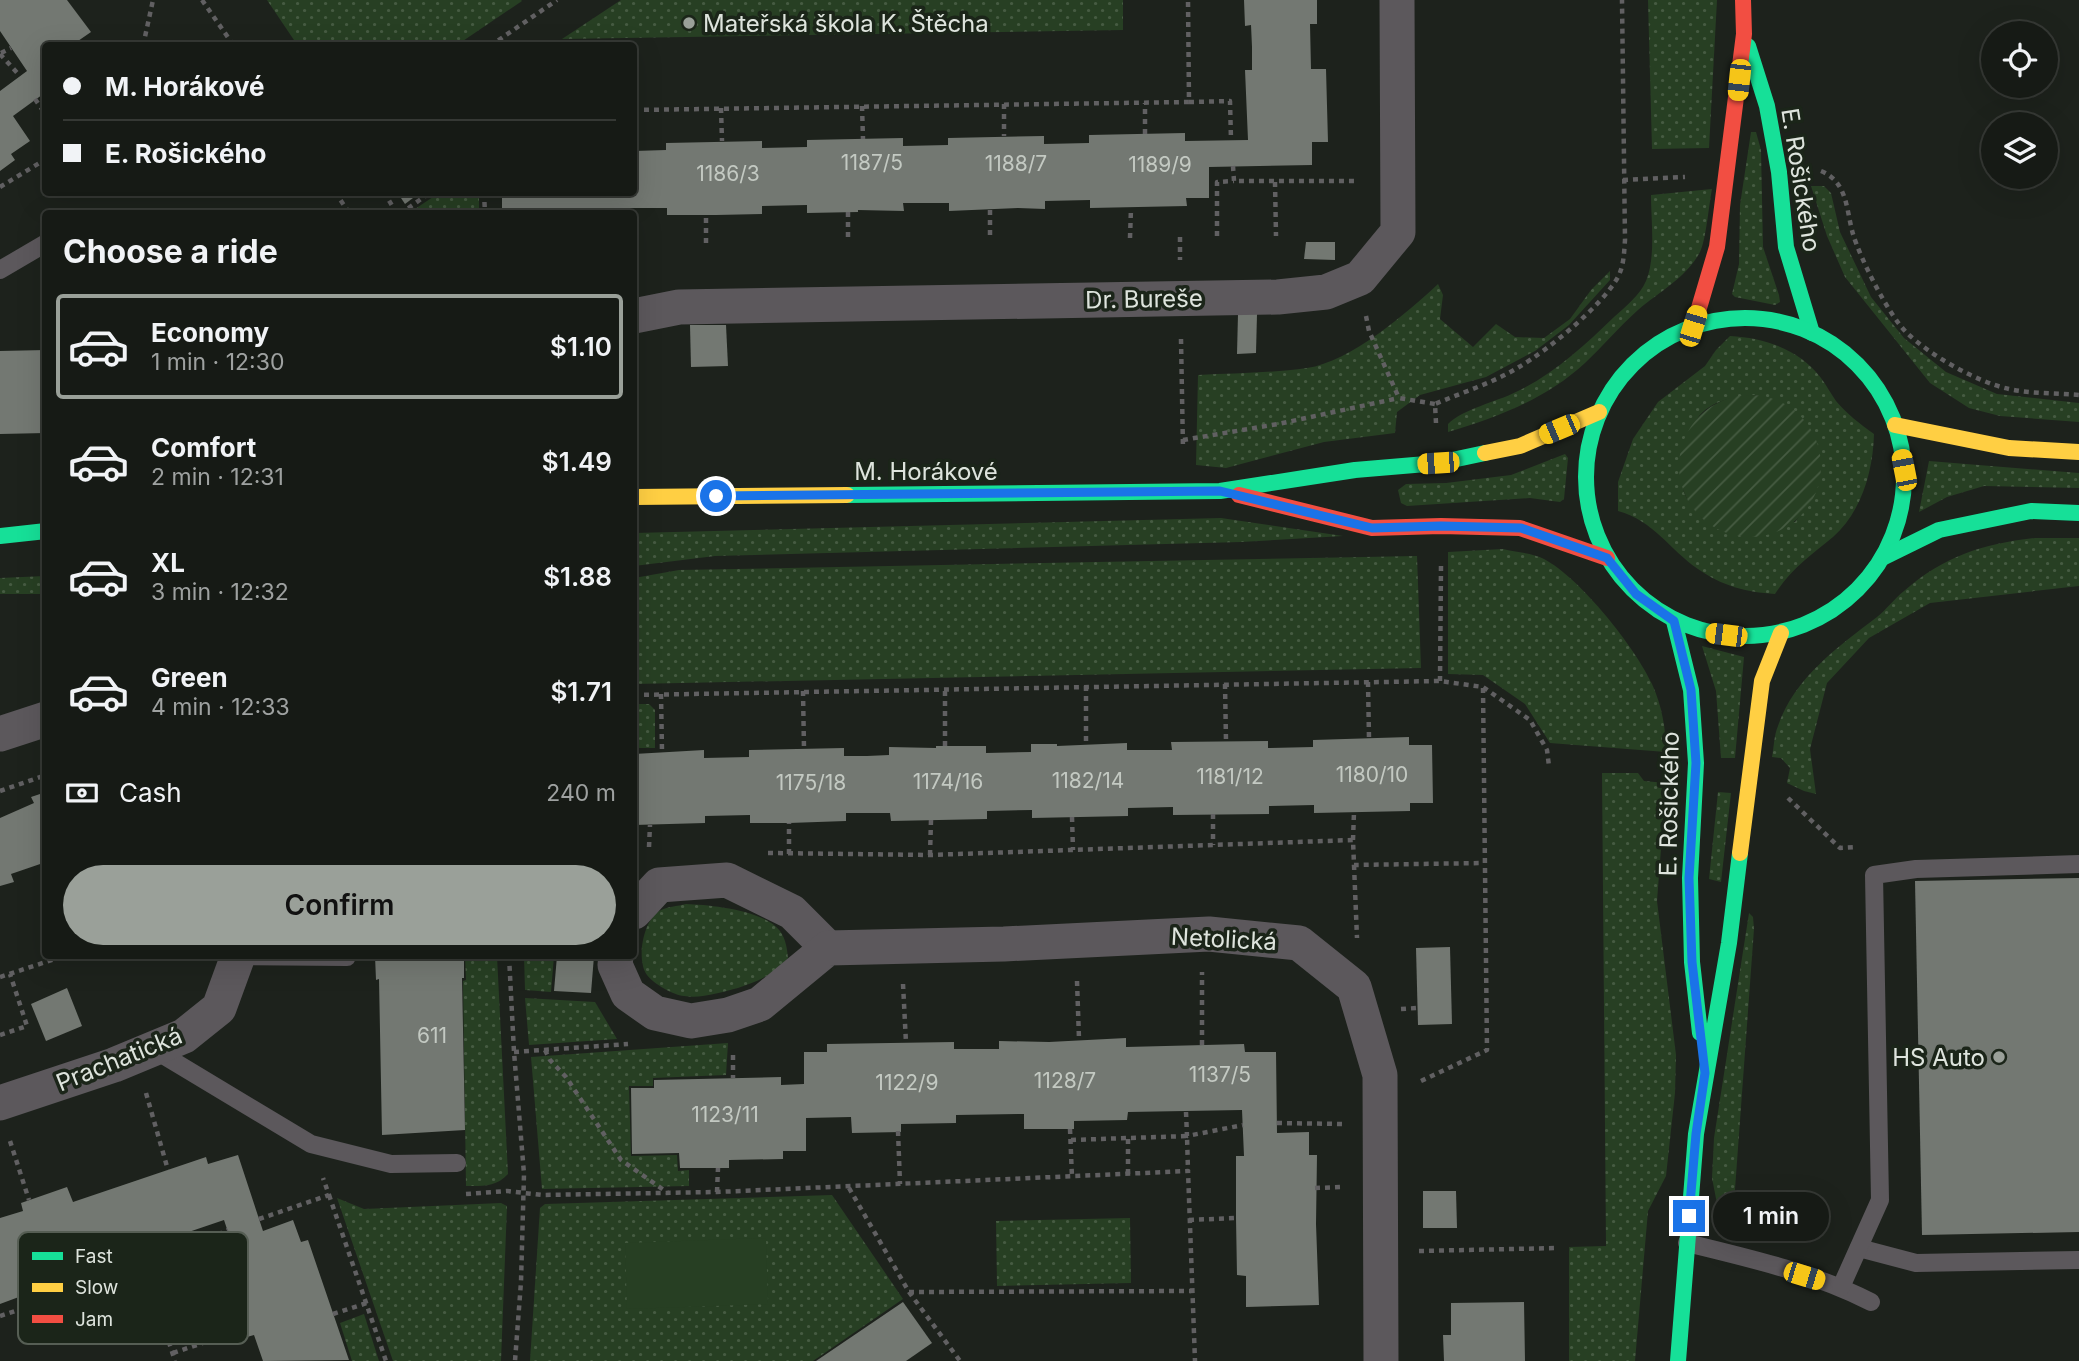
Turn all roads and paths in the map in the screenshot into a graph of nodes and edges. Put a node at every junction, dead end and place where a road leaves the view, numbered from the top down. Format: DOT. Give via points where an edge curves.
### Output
graph roads {
  1 [pos="153,0"];
  2 [pos="202,0"];
  3 [pos="557,0"];
  4 [pos="1188,0"];
  5 [pos="1397,0"];
  6 [pos="1622,0"];
  7 [pos="1743,0"];
  8 [pos="1744,34"];
  9 [pos="144,42"];
  10 [pos="231,42"];
  11 [pos="496,42"];
  12 [pos="12,48"];
  13 [pos="1,54"];
  14 [pos="20,76"];
  15 [pos="35,99"];
  16 [pos="1189,102"];
  17 [pos="1145,103"];
  18 [pos="1004,104"];
  19 [pos="862,106"];
  20 [pos="721,108"];
  21 [pos="42,109"];
  22 [pos="637,110"];
  23 [pos="1145,134"];
  24 [pos="1004,136"];
  25 [pos="863,139"];
  26 [pos="1231,140"];
  27 [pos="722,141"];
  28 [pos="42,161"];
  29 [pos="1233,166"];
  30 [pos="1813,169"];
  31 [pos="1695,176"];
  32 [pos="1623,180"];
  33 [pos="1234,181"];
  34 [pos="1371,181"];
  35 [pos="1275,182"];
  36 [pos="0,187"];
  37 [pos="425,196"];
  38 [pos="1131,208"];
  39 [pos="404,210"];
  40 [pos="990,210"];
  41 [pos="848,212"];
  42 [pos="706,215"];
  43 [pos="1217,236"];
  44 [pos="1276,236"];
  45 [pos="1180,237"];
  46 [pos="1130,238"];
  47 [pos="990,240"];
  48 [pos="848,242"];
  49 [pos="706,243"];
  50 [pos="42,245"];
  51 [pos="0,270"];
  52 [pos="1360,278"];
  53 [pos="1181,298"];
  54 [pos="637,315"];
  55 [pos="1693,326"];
  56 [pos="1812,333"];
  57 [pos="2079,395"];
  58 [pos="1399,398"];
  59 [pos="1435,404"];
  60 [pos="1599,412"];
  61 [pos="1895,425"];
  62 [pos="1437,434"];
  63 [pos="1183,440"];
  64 [pos="2079,453"];
  65 [pos="1220,491"];
  66 [pos="1183,492"];
  67 [pos="637,497"];
  68 [pos="2079,513"];
  69 [pos="42,531"];
  70 [pos="0,536"];
  71 [pos="1607,558"];
  72 [pos="1882,558"];
  73 [pos="1441,563"];
  74 [pos="1674,621"];
  75 [pos="1781,633"];
  76 [pos="1440,681"];
  77 [pos="1368,682"];
  78 [pos="1225,684"];
  79 [pos="1086,686"];
  80 [pos="1483,687"];
  81 [pos="945,688"];
  82 [pos="803,691"];
  83 [pos="661,694"];
  84 [pos="637,695"];
  85 [pos="42,720"];
  86 [pos="0,734"];
  87 [pos="1369,738"];
  88 [pos="1226,741"];
  89 [pos="1086,744"];
  90 [pos="944,746"];
  91 [pos="804,749"];
  92 [pos="662,751"];
  93 [pos="1549,766"];
  94 [pos="42,776"];
  95 [pos="0,791"];
  96 [pos="1782,792"];
  97 [pos="1354,812"];
  98 [pos="1213,814"];
  99 [pos="1072,817"];
  100 [pos="930,820"];
  101 [pos="789,823"];
  102 [pos="650,825"];
  103 [pos="1353,840"];
  104 [pos="1213,845"];
  105 [pos="1867,847"];
  106 [pos="1073,850"];
  107 [pos="641,852"];
  108 [pos="763,853"];
  109 [pos="789,854"];
  110 [pos="930,855"];
  111 [pos="1483,863"];
  112 [pos="2079,864"];
  113 [pos="637,909"];
  114 [pos="828,948"];
  115 [pos="55,959"];
  116 [pos="237,959"];
  117 [pos="509,959"];
  118 [pos="616,959"];
  119 [pos="1202,963"];
  120 [pos="902,972"];
  121 [pos="9,974"];
  122 [pos="0,977"];
  123 [pos="1077,978"];
  124 [pos="0,1035"];
  125 [pos="1079,1039"];
  126 [pos="906,1043"];
  127 [pos="1202,1045"];
  128 [pos="545,1050"];
  129 [pos="148,1051"];
  130 [pos="1705,1073"];
  131 [pos="1418,1083"];
  132 [pos="0,1103"];
  133 [pos="1186,1112"];
  134 [pos="1277,1123"];
  135 [pos="1243,1125"];
  136 [pos="1382,1125"];
  137 [pos="1070,1129"];
  138 [pos="898,1131"];
  139 [pos="1187,1136"];
  140 [pos="8,1138"];
  141 [pos="1128,1139"];
  142 [pos="1071,1140"];
  143 [pos="311,1144"];
  144 [pos="457,1163"];
  145 [pos="718,1168"];
  146 [pos="168,1170"];
  147 [pos="1188,1171"];
  148 [pos="1128,1175"];
  149 [pos="1072,1178"];
  150 [pos="900,1184"];
  151 [pos="1351,1187"];
  152 [pos="849,1188"];
  153 [pos="1315,1188"];
  154 [pos="524,1192"];
  155 [pos="717,1192"];
  156 [pos="668,1193"];
  157 [pos="330,1195"];
  158 [pos="29,1200"];
  159 [pos="1236,1218"];
  160 [pos="259,1219"];
  161 [pos="1189,1220"];
  162 [pos="228,1230"];
  163 [pos="224,1232"];
  164 [pos="1687,1243"];
  165 [pos="1558,1248"];
  166 [pos="1859,1248"];
  167 [pos="1409,1252"];
  168 [pos="2079,1260"];
  169 [pos="1841,1287"];
  170 [pos="1191,1291"];
  171 [pos="909,1292"];
  172 [pos="1871,1302"];
  173 [pos="367,1303"];
  174 [pos="18,1310"];
  175 [pos="333,1314"];
  176 [pos="0,1316"];
  177 [pos="170,1344"];
  178 [pos="199,1344"];
  179 [pos="173,1353"];
  180 [pos="175,1361"];
  181 [pos="386,1361"];
  182 [pos="515,1361"];
  183 [pos="960,1361"];
  184 [pos="1195,1361"];
  185 [pos="1381,1361"];
  186 [pos="1678,1361"];
  1 -- 9 [label="path"];
  2 -- 10 [label="path"];
  3 -- 11 [label="path"];
  4 -- 16 [label="path"];
  5 -- 52 [label="street, Dr. Bureše" via="1398,232"];
  6 -- 32 [label="path"];
  7 -- 8 [label="street, E. Rošického"];
  8 -- 55 [label="street, E. Rošického" via="1717,247"];
  8 -- 56 [label="street, E. Rošického" via="1767,106 1786,247"];
  12 -- 13 [label="path"];
  13 -- 14 [label="path"];
  15 -- 21 [label="path"];
  16 -- 17 [label="path"];
  16 -- 26 [label="path" via="1230,101"];
  17 -- 18 [label="path"];
  17 -- 23 [label="path"];
  18 -- 19 [label="path"];
  18 -- 24 [label="path"];
  19 -- 20 [label="path"];
  19 -- 25 [label="path"];
  20 -- 22 [label="path"];
  20 -- 27 [label="path"];
  28 -- 36 [label="path"];
  29 -- 33 [label="path"];
  30 -- 57 [label="path" via="1831,175 1845,195 1853,234 1872,280 1905,332 1953,367 2009,389"];
  31 -- 32 [label="path"];
  32 -- 59 [label="path" via="1624,261 1607,292 1519,367"];
  33 -- 35 [label="path"];
  33 -- 43 [label="path" via="1217,182"];
  34 -- 35 [label="path"];
  35 -- 44 [label="path"];
  37 -- 39 [label="path"];
  38 -- 46 [label="path"];
  40 -- 47 [label="path"];
  41 -- 48 [label="path"];
  42 -- 49 [label="path"];
  45 -- 53 [label="path"];
  50 -- 51 [label="lane"];
  52 -- 53 [label="street, Dr. Bureše" via="1326,292"];
  52 -- 58 [label="path" via="1369,331"];
  53 -- 54 [label="street, Dr. Bureše" via="679,307"];
  53 -- 63 [label="path"];
  55 -- 56 [label="street" via="1733,318 1774,320"];
  55 -- 60 [label="street" via="1654,345 1622,374"];
  56 -- 61 [label="street" via="1848,356 1869,379"];
  58 -- 59 [label="path"];
  58 -- 63 [label="path"];
  59 -- 62 [label="path"];
  60 -- 65 [label="street, M. Horákové" via="1520,446 1438,463 1355,470"];
  60 -- 71 [label="street" via="1586,461 1589,512"];
  61 -- 64 [label="street" via="2009,447"];
  61 -- 72 [label="street" via="1904,470 1900,516"];
  63 -- 66 [label="path"];
  65 -- 66 [label="street, M. Horákové"];
  65 -- 71 [label="street, M. Horákové" via="1372,528 1521,528"];
  66 -- 67 [label="street, M. Horákové"];
  68 -- 72 [label="street" via="2031,512 1938,530"];
  69 -- 70 [label="street"];
  71 -- 74 [label="street" via="1636,594"];
  72 -- 75 [label="street" via="1856,592 1821,618"];
  73 -- 76 [label="path"];
  74 -- 75 [label="street" via="1708,633 1744,637"];
  74 -- 130 [label="street, E. Rošického" via="1691,690 1696,763 1689,878 1692,962"];
  75 -- 130 [label="street, E. Rošického" via="1762,681 1729,943"];
  76 -- 77 [label="path"];
  76 -- 80 [label="path"];
  77 -- 78 [label="path"];
  77 -- 87 [label="path"];
  78 -- 79 [label="path"];
  78 -- 88 [label="path"];
  79 -- 81 [label="path"];
  79 -- 89 [label="path"];
  80 -- 93 [label="path" via="1530,720 1547,750"];
  80 -- 111 [label="path"];
  81 -- 82 [label="path"];
  81 -- 90 [label="path"];
  82 -- 83 [label="path"];
  82 -- 91 [label="path"];
  83 -- 84 [label="path"];
  83 -- 92 [label="path"];
  85 -- 86 [label="street"];
  94 -- 95 [label="path"];
  96 -- 105 [label="path" via="1840,848"];
  97 -- 103 [label="path"];
  98 -- 104 [label="path"];
  99 -- 106 [label="path"];
  100 -- 110 [label="path"];
  101 -- 109 [label="path"];
  102 -- 107 [label="path" via="649,852"];
  103 -- 104 [label="path"];
  103 -- 111 [label="path" via="1354,865"];
  104 -- 106 [label="path"];
  106 -- 110 [label="path"];
  108 -- 109 [label="path"];
  109 -- 110 [label="path"];
  111 -- 131 [label="path" via="1488,1050"];
  112 -- 166 [label="lane" via="1916,869 1874,875 1880,1199"];
  113 -- 114 [label="street" via="659,885 727,880 793,912"];
  114 -- 118 [label="street" via="760,1004 691,1021 656,1013 628,994"];
  114 -- 136 [label="street, Netolická" via="1209,934 1299,943 1354,988 1380,1075"];
  115 -- 121 [label="path"];
  116 -- 129 [label="street, Prachatická" via="219,1008 184,1036"];
  117 -- 154 [label="path"];
  119 -- 127 [label="path"];
  120 -- 126 [label="path"];
  121 -- 122 [label="path"];
  121 -- 124 [label="path" via="27,1026"];
  123 -- 125 [label="path"];
  128 -- 156 [label="path" via="621,1160"];
  129 -- 132 [label="street, Prachatická"];
  129 -- 143 [label="lane"];
  129 -- 146 [label="path" via="147,1102"];
  130 -- 164 [label="street, E. Rošického"];
  133 -- 139 [label="path"];
  134 -- 136 [label="path"];
  135 -- 139 [label="path"];
  136 -- 185 [label="street, Netolická"];
  137 -- 142 [label="path"];
  138 -- 150 [label="path"];
  139 -- 141 [label="path"];
  139 -- 147 [label="path"];
  140 -- 158 [label="path"];
  141 -- 142 [label="path"];
  141 -- 148 [label="path"];
  142 -- 149 [label="path"];
  143 -- 144 [label="lane" via="391,1164"];
  143 -- 157 [label="path"];
  144 -- 154 [label="path" via="455,1195"];
  145 -- 155 [label="path"];
  147 -- 148 [label="path"];
  147 -- 161 [label="path"];
  148 -- 149 [label="path"];
  149 -- 150 [label="path"];
  150 -- 152 [label="path"];
  151 -- 153 [label="path"];
  152 -- 155 [label="path"];
  152 -- 171 [label="path"];
  154 -- 156 [label="path"];
  154 -- 182 [label="path"];
  155 -- 156 [label="path"];
  157 -- 160 [label="path"];
  157 -- 173 [label="path"];
  159 -- 161 [label="path"];
  161 -- 170 [label="path"];
  162 -- 163 [label="path"];
  164 -- 169 [label="lane"];
  164 -- 186 [label="street, E. Rošického"];
  165 -- 167 [label="path"];
  166 -- 168 [label="lane" via="1916,1263"];
  166 -- 169 [label="lane"];
  169 -- 172 [label="lane"];
  170 -- 171 [label="path"];
  170 -- 184 [label="path"];
  171 -- 183 [label="path"];
  173 -- 175 [label="path"];
  173 -- 181 [label="path"];
  174 -- 176 [label="path"];
  177 -- 179 [label="path"];
  178 -- 179 [label="path"];
  179 -- 180 [label="path"];
}
